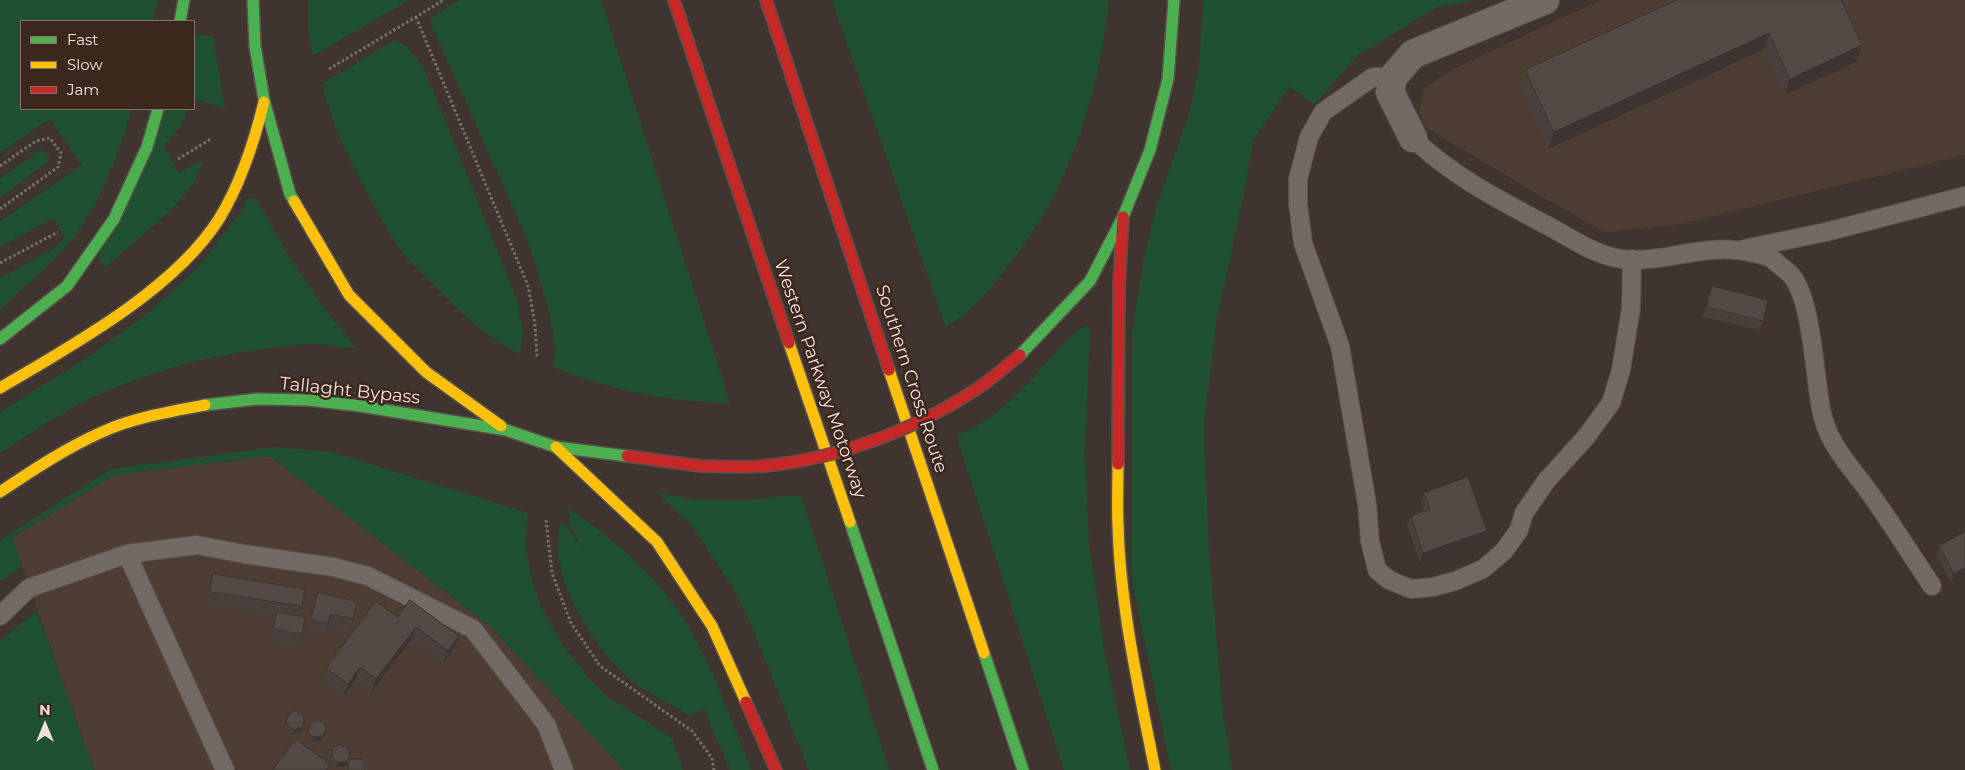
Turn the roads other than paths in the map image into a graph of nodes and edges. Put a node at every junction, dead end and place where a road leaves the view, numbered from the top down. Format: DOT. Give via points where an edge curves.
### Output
graph roads {
  1 [pos="184,0"];
  2 [pos="252,0"];
  3 [pos="674,0"];
  4 [pos="766,0"];
  5 [pos="1174,0"];
  6 [pos="1545,0"];
  7 [pos="180,20"];
  8 [pos="1393,77"];
  9 [pos="264,100"];
  10 [pos="158,110"];
  11 [pos="1413,138"];
  12 [pos="1965,196"];
  13 [pos="1123,217"];
  14 [pos="1739,250"];
  15 [pos="1632,259"];
  16 [pos="0,340"];
  17 [pos="0,388"];
  18 [pos="506,430"];
  19 [pos="556,447"];
  20 [pos="0,492"];
  21 [pos="127,554"];
  22 [pos="1932,586"];
  23 [pos="0,616"];
  24 [pos="225,770"];
  25 [pos="564,770"];
  26 [pos="776,770"];
  27 [pos="933,770"];
  28 [pos="1023,770"];
  29 [pos="1155,770"];
  1 -- 7 [label="main road"];
  2 -- 9 [label="main road" via="255,46"];
  3 -- 27 [label="main road, Western Parkway Motorway"];
  4 -- 28 [label="main road, Southern Cross Route"];
  5 -- 13 [label="main road" via="1168,79 1150,150"];
  6 -- 8 [label="street" via="1413,54"];
  8 -- 11 [label="street" via="1390,92"];
  8 -- 15 [label="lane" via="1373,77 1323,112 1309,137 1298,179 1303,244 1340,346 1367,504 1370,541 1378,570 1389,580 1411,589 1455,581 1483,569 1504,551 1519,530 1524,513 1547,480 1586,437 1611,403 1621,370 1630,308"];
  9 -- 17 [label="main road" via="257,132 231,198 208,234 135,304"];
  9 -- 18 [label="main road" via="290,194 349,295 426,372"];
  10 -- 16 [label="main road" via="147,147 114,219 67,286"];
  11 -- 15 [label="lane" via="1427,152 1495,198 1593,250"];
  12 -- 14 [label="lane" via="1826,232"];
  13 -- 19 [label="main road, bridge" via="1090,282 1020,355 982,385 942,410 892,433 834,454 764,466 700,466"];
  13 -- 29 [label="main road" via="1118,526 1125,600"];
  14 -- 15 [label="lane" via="1703,250"];
  14 -- 22 [label="lane" via="1769,257 1791,275 1802,298 1817,369 1822,416 1830,440"];
  18 -- 19 [label="main road"];
  18 -- 20 [label="main road, Tallaght Bypass" via="308,400 257,399 208,404 158,414 103,431 52,458"];
  19 -- 26 [label="main road" via="656,542 712,626"];
  21 -- 23 [label="lane" via="29,588"];
  21 -- 24 [label="lane"];
  21 -- 25 [label="lane" via="197,545 333,567 368,576 473,630 546,724"];
}
